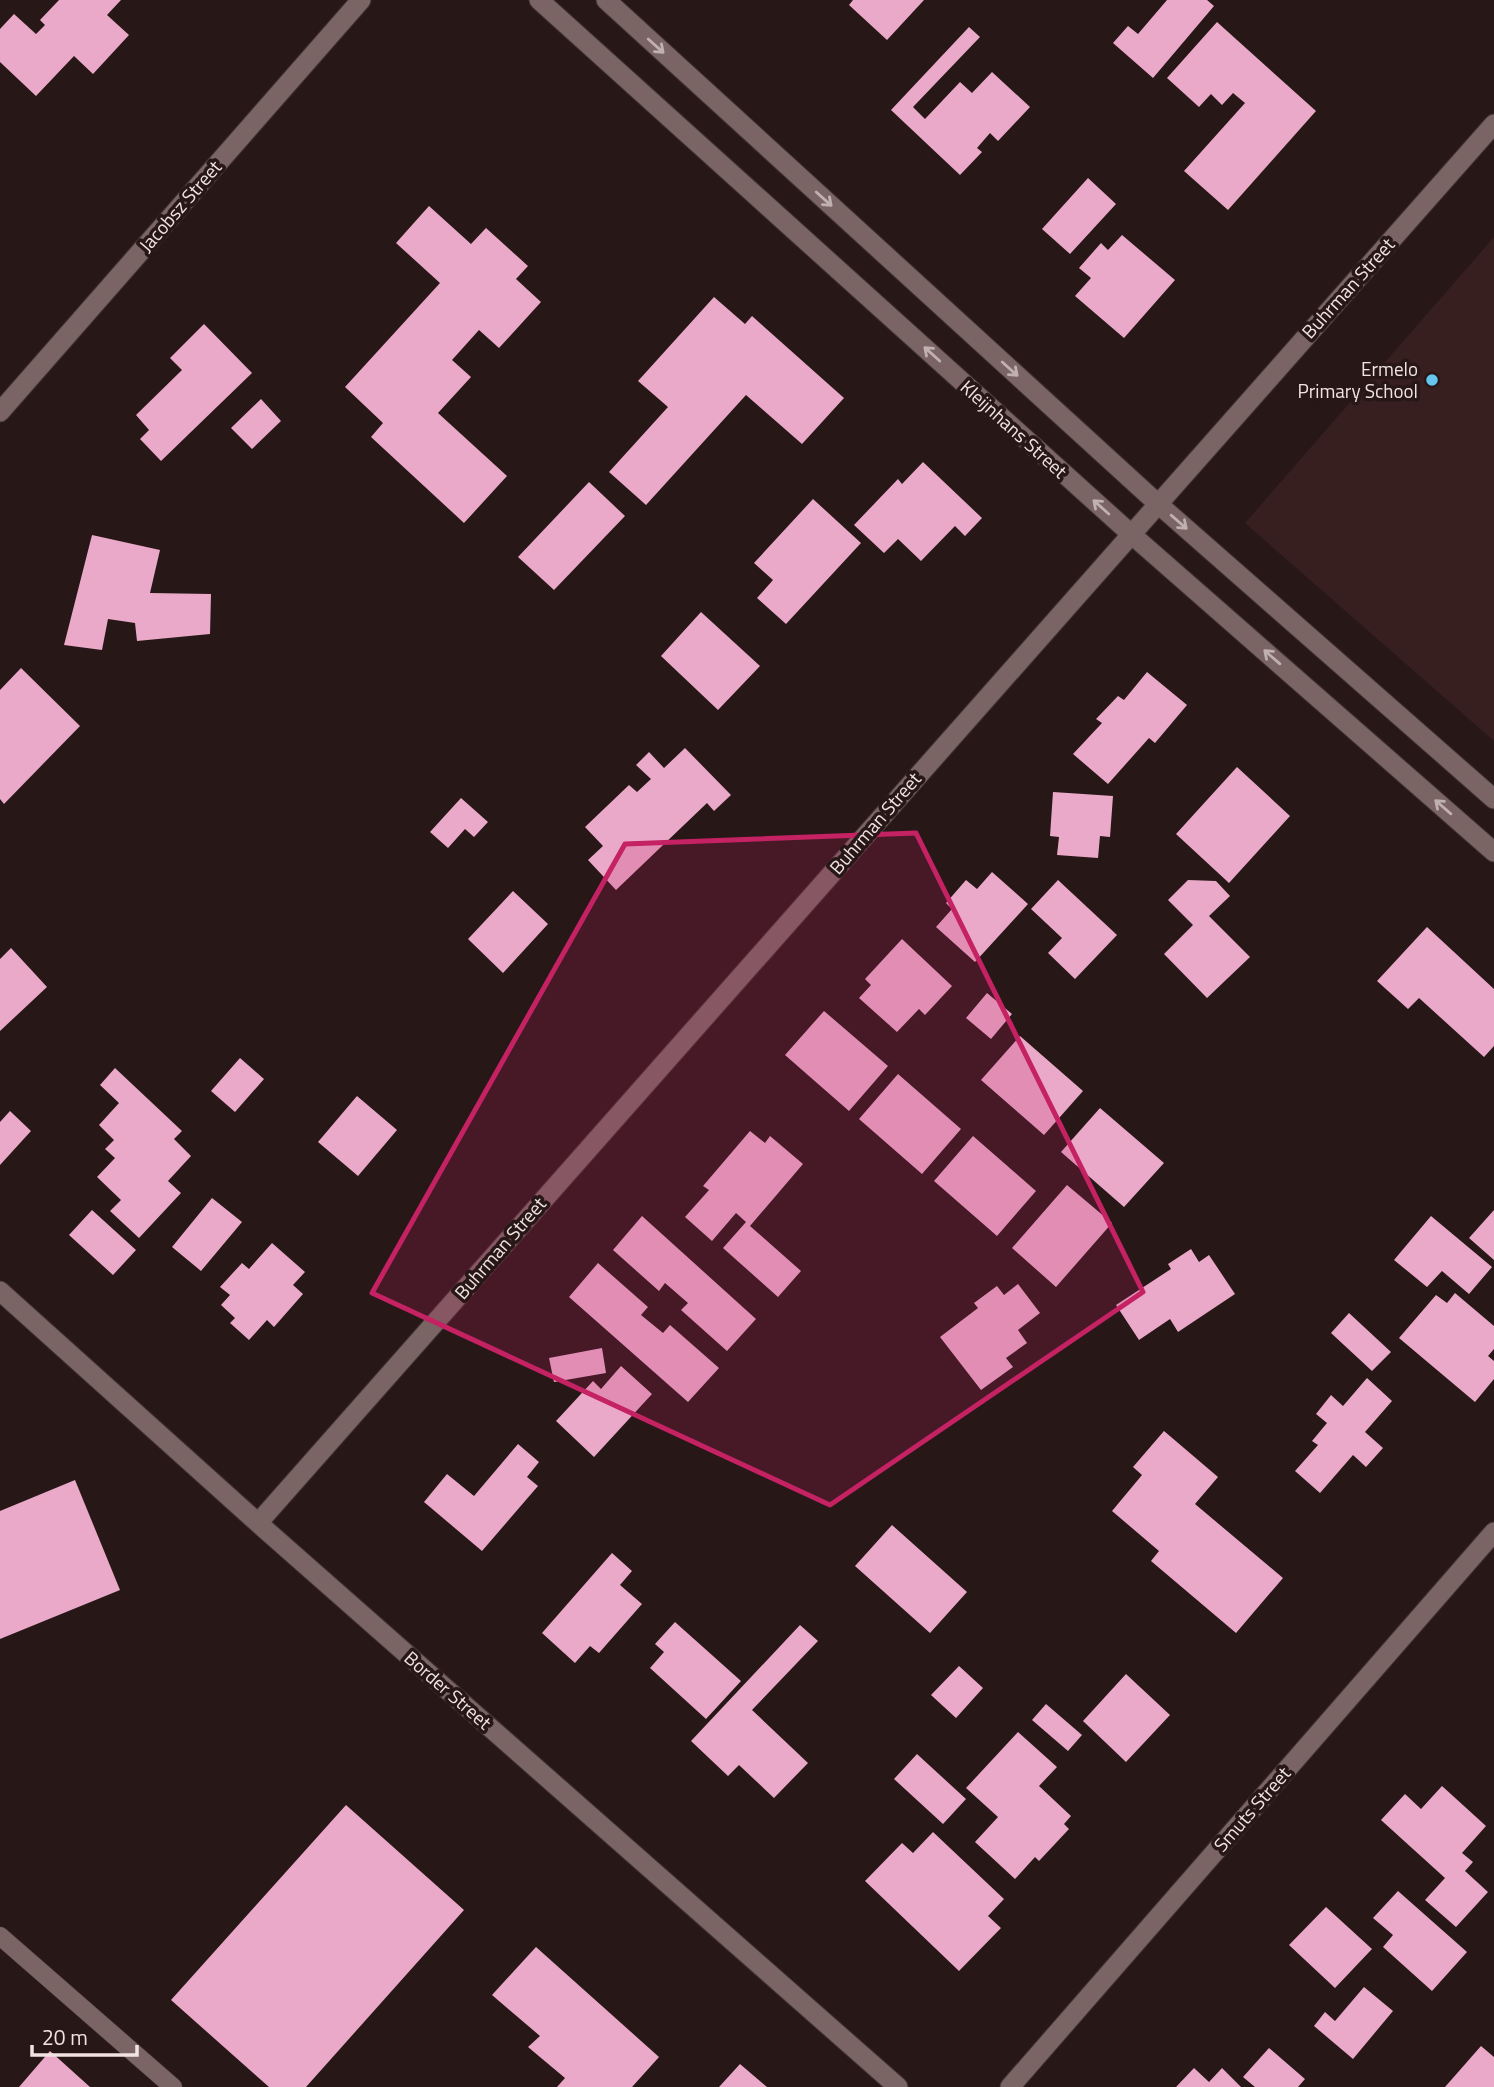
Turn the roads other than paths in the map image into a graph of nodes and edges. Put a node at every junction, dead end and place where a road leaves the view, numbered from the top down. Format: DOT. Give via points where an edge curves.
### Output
graph roads {
  1 [pos="361,0"];
  2 [pos="539,0"];
  3 [pos="606,0"];
  4 [pos="1494,124"];
  5 [pos="0,412"];
  6 [pos="1157,503"];
  7 [pos="1131,534"];
  8 [pos="1494,799"];
  9 [pos="1494,852"];
  10 [pos="0,1291"];
  11 [pos="258,1522"];
  12 [pos="1494,1532"];
  13 [pos="0,1936"];
  14 [pos="173,2087"];
  15 [pos="898,2087"];
  16 [pos="1010,2087"];
  1 -- 5 [label="street, Jacobsz Street"];
  7 -- 2 [label="street, Kleijnhans Street, one-way"];
  3 -- 6 [label="street, one-way"];
  4 -- 6 [label="street, Buhrman Street"];
  6 -- 7 [label="street, Buhrman Street"];
  6 -- 8 [label="street, one-way"];
  9 -- 7 [label="street, Kleijnhans Street, one-way"];
  7 -- 11 [label="street, Buhrman Street"];
  10 -- 11 [label="street, Border Street"];
  11 -- 15 [label="street, Border Street"];
  12 -- 16 [label="street, Smuts Street"];
  13 -- 14 [label="lane"];
}
